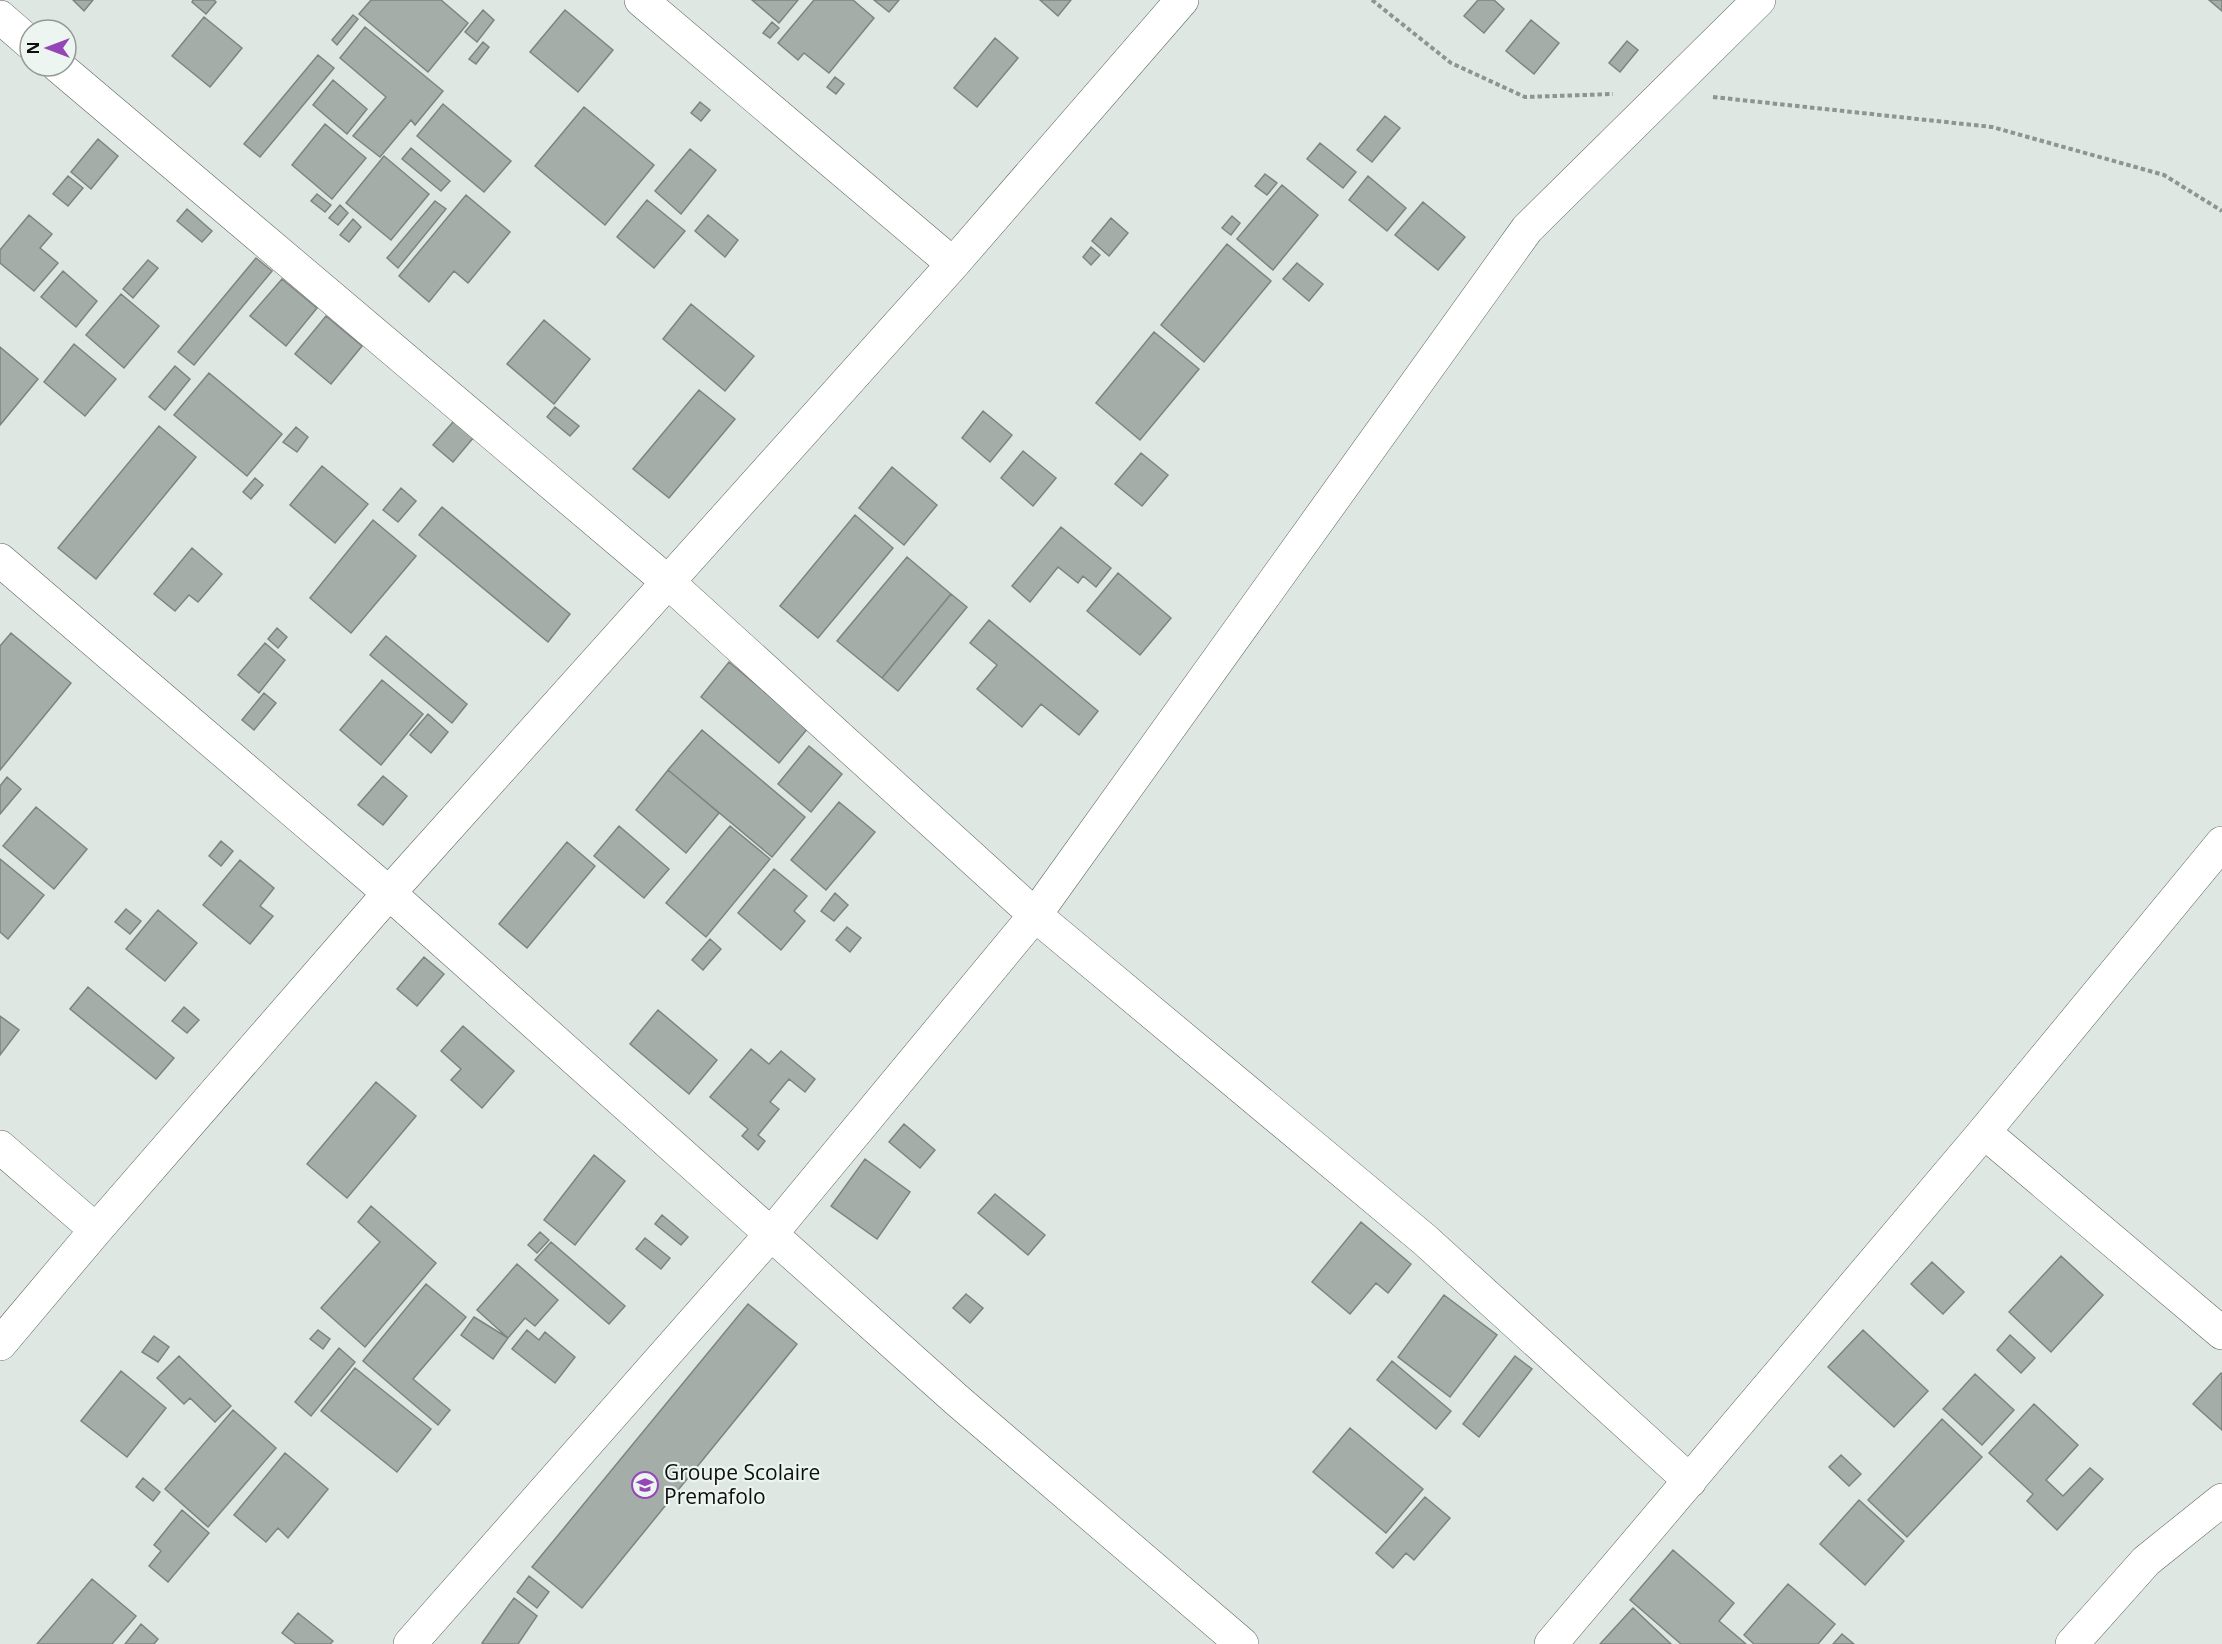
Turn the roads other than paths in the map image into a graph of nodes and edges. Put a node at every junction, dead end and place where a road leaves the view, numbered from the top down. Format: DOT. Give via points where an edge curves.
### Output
graph roads {
  1 [pos="8,0"];
  2 [pos="642,0"];
  3 [pos="1182,0"];
  4 [pos="1759,0"];
  5 [pos="0,10"];
  6 [pos="0,17"];
  7 [pos="18,33"];
  8 [pos="72,78"];
  9 [pos="954,264"];
  10 [pos="0,560"];
  11 [pos="668,582"];
  12 [pos="2222,843"];
  13 [pos="390,893"];
  14 [pos="1035,915"];
  15 [pos="1984,1132"];
  16 [pos="0,1147"];
  17 [pos="96,1230"];
  18 [pos="771,1234"];
  19 [pos="2222,1333"];
  20 [pos="0,1344"];
  21 [pos="1690,1481"];
  22 [pos="2222,1500"];
  23 [pos="410,1644"];
  24 [pos="1242,1644"];
  25 [pos="1551,1644"];
  26 [pos="2072,1644"];
  1 -- 5 [label="street"];
  2 -- 9 [label="street"];
  3 -- 9 [label="street"];
  4 -- 14 [label="street" via="1527,229"];
  6 -- 7 [label="street"];
  8 -- 11 [label="street"];
  9 -- 11 [label="street"];
  10 -- 13 [label="street"];
  11 -- 13 [label="street"];
  11 -- 14 [label="street"];
  12 -- 15 [label="street"];
  13 -- 17 [label="street"];
  13 -- 18 [label="street"];
  14 -- 18 [label="street"];
  14 -- 21 [label="street" via="1425,1240"];
  15 -- 19 [label="street"];
  15 -- 21 [label="street"];
  16 -- 17 [label="street"];
  17 -- 20 [label="street"];
  18 -- 23 [label="street"];
  18 -- 24 [label="street" via="958,1401"];
  21 -- 25 [label="street"];
  22 -- 26 [label="street" via="2146,1561"];
}
